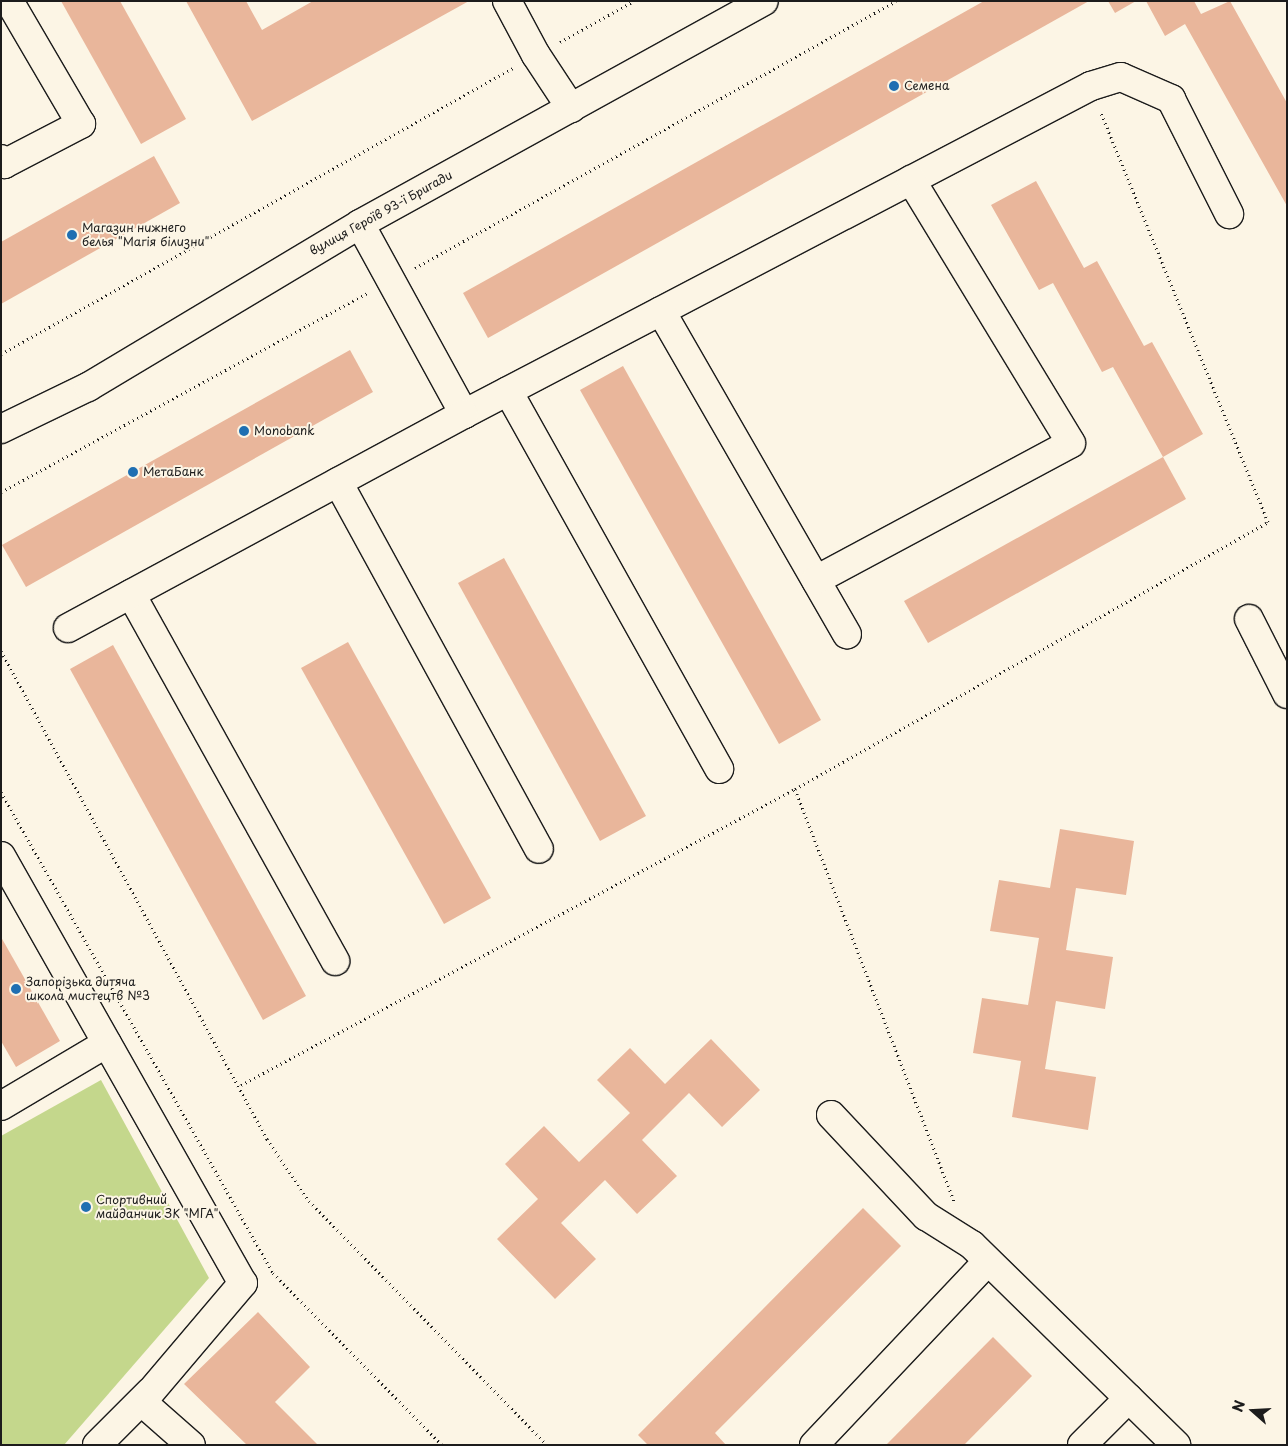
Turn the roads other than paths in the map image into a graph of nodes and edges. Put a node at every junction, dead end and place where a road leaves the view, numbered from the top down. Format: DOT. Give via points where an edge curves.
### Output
graph roads {
  1 [pos="9,1"];
  2 [pos="507,1"];
  3 [pos="764,1"];
  4 [pos="572,108"];
  5 [pos="1,158"];
  6 [pos="911,180"];
  7 [pos="1229,214"];
  8 [pos="360,224"];
  9 [pos="662,311"];
  10 [pos="508,391"];
  11 [pos="464,414"];
  12 [pos="1,429"];
  13 [pos="338,482"];
  14 [pos="816,580"];
  15 [pos="131,594"];
  16 [pos="1249,619"];
  17 [pos="68,628"];
  18 [pos="847,634"];
  19 [pos="1287,694"];
  20 [pos="719,769"];
  21 [pos="539,849"];
  22 [pos="1,856"];
  23 [pos="335,961"];
  24 [pos="107,1043"];
  25 [pos="1,1106"];
  26 [pos="831,1115"];
  27 [pos="980,1254"];
  28 [pos="150,1392"];
  29 [pos="1129,1398"];
  30 [pos="97,1445"];
  31 [pos="190,1445"];
  32 [pos="814,1445"];
  33 [pos="1082,1445"];
  34 [pos="1176,1445"];
  1 -- 5 [label="street" via="81,124 4,164"];
  2 -- 4 [label="street" via="536,56"];
  3 -- 4 [label="street, вулиця Героїв 93-ї Бригади"];
  4 -- 8 [label="street, вулиця Героїв 93-ї Бригади"];
  6 -- 7 [label="street" via="1091,86 1121,77 1171,99"];
  6 -- 9 [label="street"];
  6 -- 14 [label="street" via="1071,443"];
  8 -- 11 [label="street"];
  8 -- 12 [label="street, вулиця Героїв 93-ї Бригади" via="88,386"];
  9 -- 10 [label="street"];
  9 -- 14 [label="street"];
  10 -- 11 [label="street"];
  10 -- 20 [label="street"];
  11 -- 13 [label="street"];
  13 -- 15 [label="street"];
  13 -- 21 [label="street"];
  14 -- 18 [label="street"];
  15 -- 17 [label="street"];
  15 -- 23 [label="street"];
  16 -- 19 [label="street"];
  22 -- 24 [label="street"];
  24 -- 25 [label="street"];
  24 -- 28 [label="street" via="243,1283"];
  26 -- 27 [label="street" via="926,1216"];
  27 -- 29 [label="street"];
  27 -- 32 [label="street"];
  28 -- 30 [label="street"];
  28 -- 31 [label="street" via="142,1402"];
  29 -- 33 [label="street"];
  29 -- 34 [label="street"];
}
